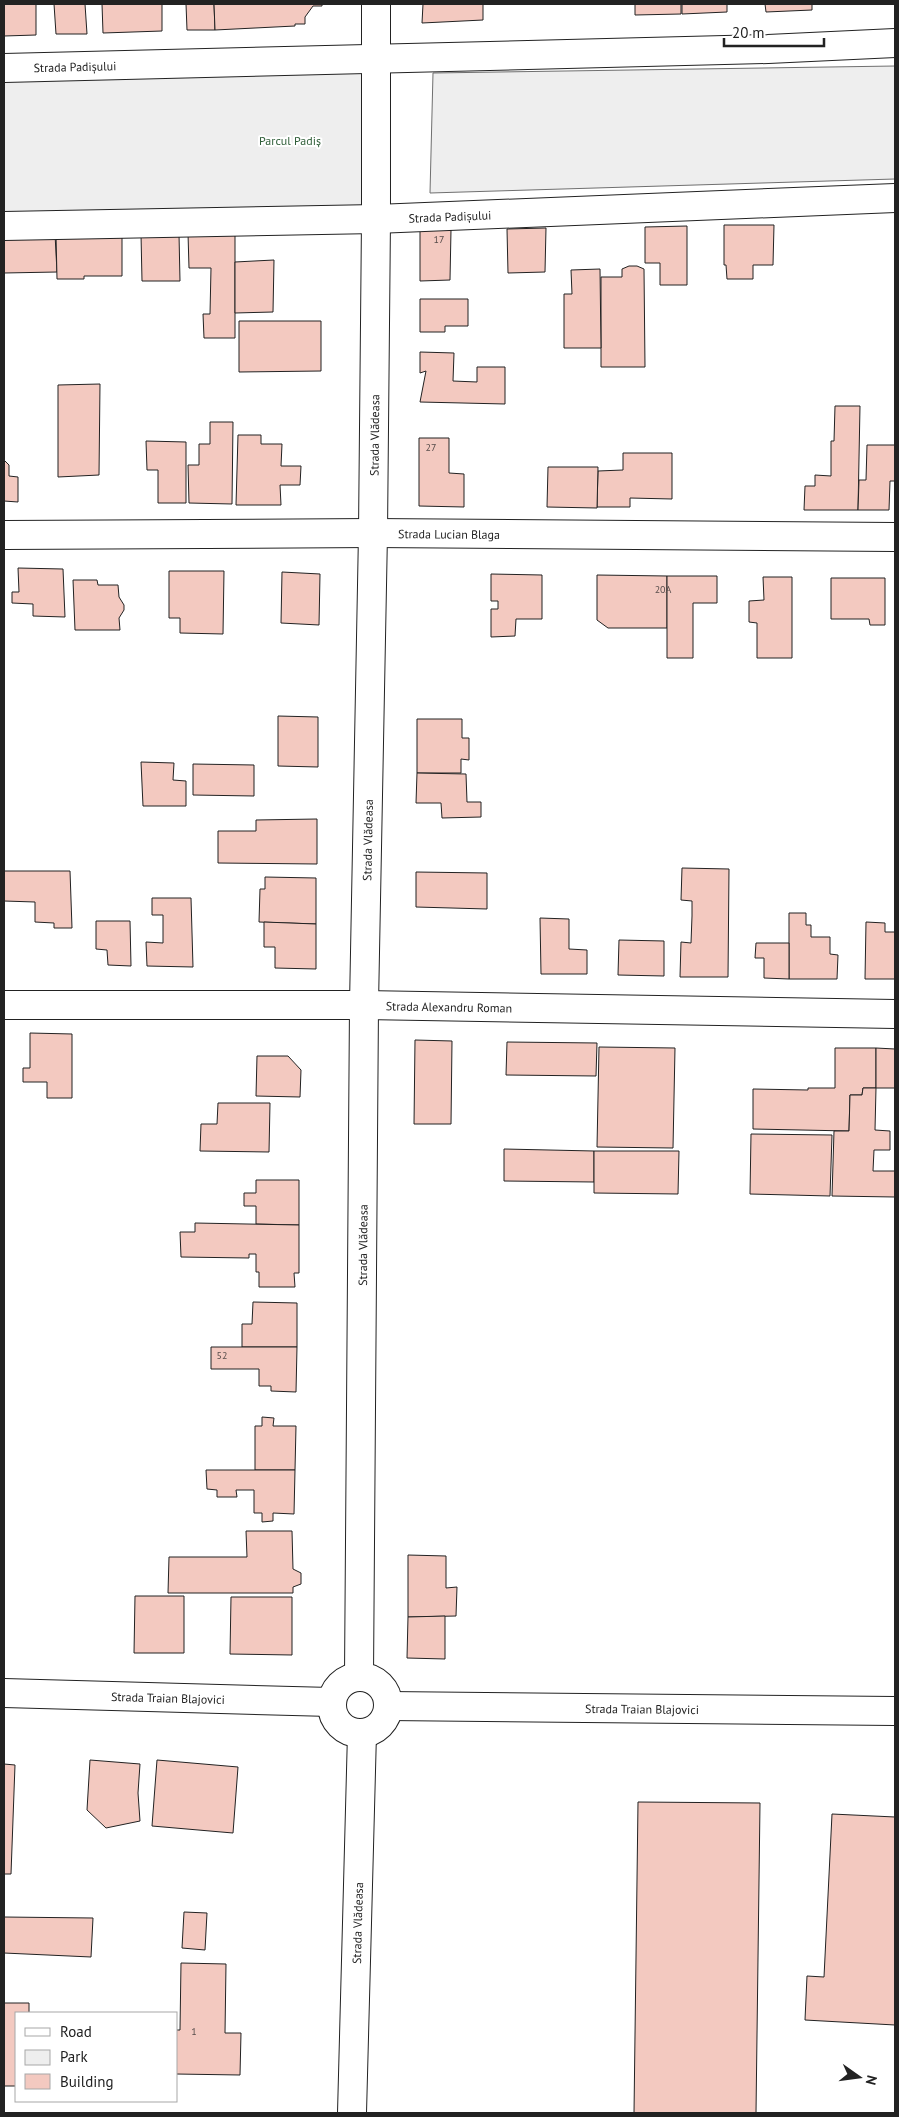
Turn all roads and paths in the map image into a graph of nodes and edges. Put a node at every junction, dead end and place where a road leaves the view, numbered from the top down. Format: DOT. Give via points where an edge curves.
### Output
graph roads {
  1 [pos="376,4"];
  2 [pos="895,43"];
  3 [pos="376,58"];
  4 [pos="4,68"];
  5 [pos="895,198"];
  6 [pos="376,219"];
  7 [pos="4,226"];
  8 [pos="373,533"];
  9 [pos="4,535"];
  10 [pos="895,537"];
  11 [pos="4,1005"];
  12 [pos="364,1005"];
  13 [pos="895,1014"];
  14 [pos="359,1676"];
  15 [pos="4,1693"];
  16 [pos="331,1702"];
  17 [pos="388,1706"];
  18 [pos="895,1711"];
  19 [pos="362,1733"];
  20 [pos="352,2113"];
  1 -- 3 [label="street, Strada Vlădeasa"];
  2 -- 3 [label="street, Strada Padișului"];
  3 -- 4 [label="street, Strada Padișului"];
  3 -- 6 [label="street, Strada Vlădeasa"];
  5 -- 6 [label="street, Strada Padișului"];
  6 -- 7 [label="street, Strada Padișului"];
  6 -- 8 [label="street, Strada Vlădeasa"];
  8 -- 9 [label="street, Strada Lucian Blaga"];
  8 -- 10 [label="street, Strada Lucian Blaga"];
  8 -- 12 [label="street, Strada Vlădeasa"];
  11 -- 12 [label="street, Strada Alexandru Roman"];
  12 -- 13 [label="street, Strada Alexandru Roman"];
  12 -- 14 [label="street, Strada Vlădeasa"];
  14 -- 16 [label="street" via="343,1681"];
  14 -- 17 [label="street" via="369,1677 384,1688"];
  15 -- 16 [label="street, Strada Traian Blajovici"];
  16 -- 19 [label="street" via="337,1721 352,1732"];
  17 -- 18 [label="street, Strada Traian Blajovici"];
  17 -- 19 [label="street" via="383,1721"];
  19 -- 20 [label="street, Strada Vlădeasa"];
}
